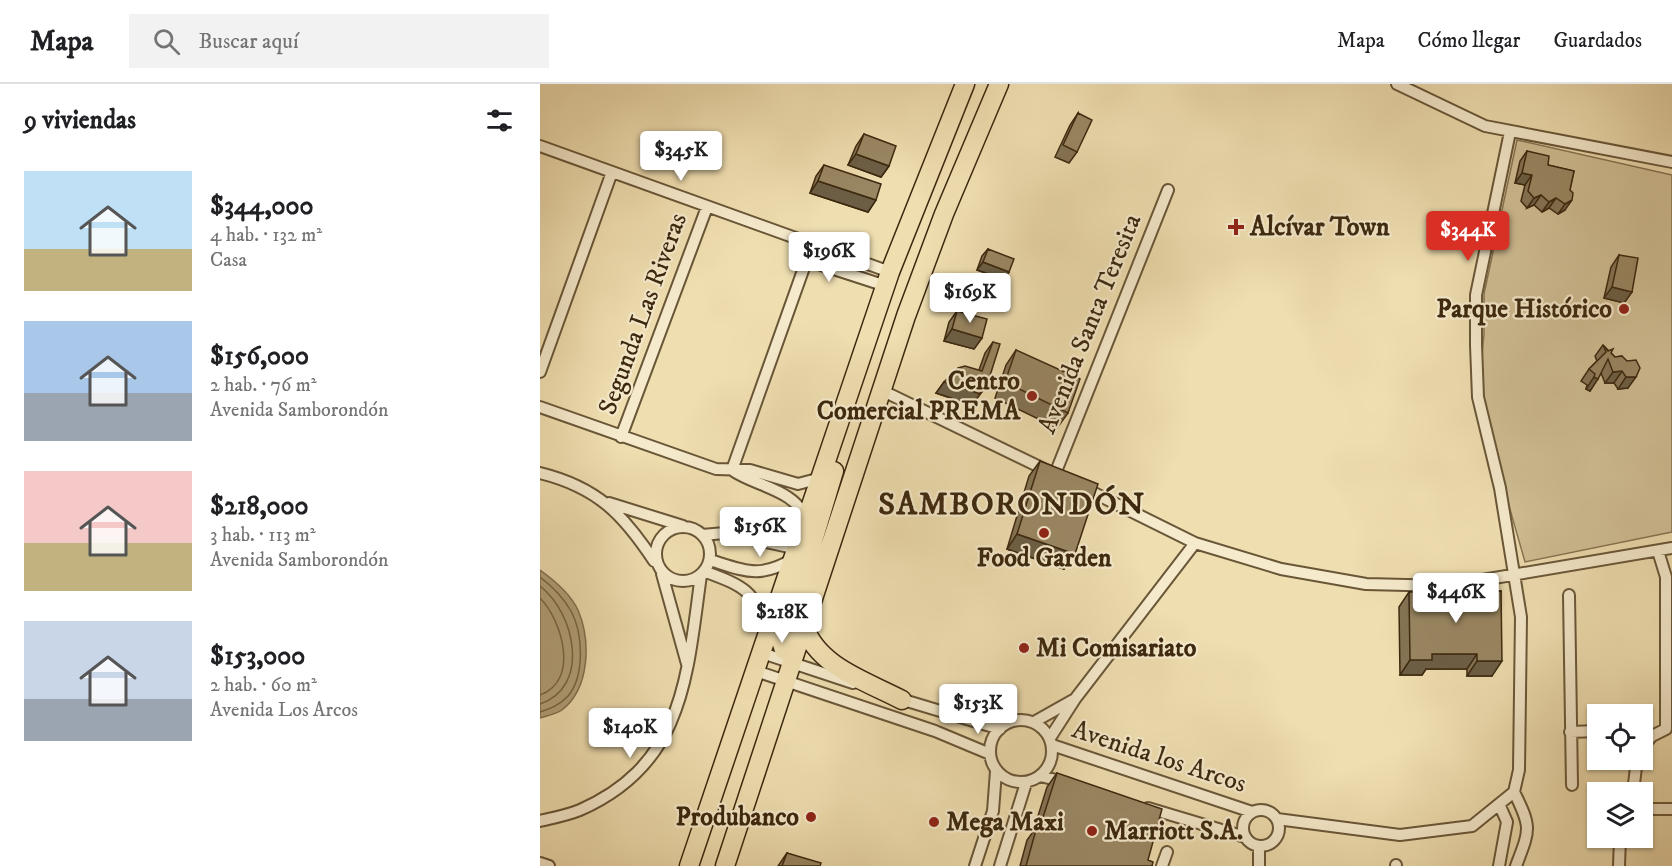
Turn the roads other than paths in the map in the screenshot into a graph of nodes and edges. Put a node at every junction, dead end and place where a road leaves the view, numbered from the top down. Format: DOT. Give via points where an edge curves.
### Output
graph roads {
  1 [pos="965,84"];
  2 [pos="984,84"];
  3 [pos="999,84"];
  4 [pos="1404,85"];
  5 [pos="1510,132"];
  6 [pos="540,146"];
  7 [pos="1672,162"];
  8 [pos="612,172"];
  9 [pos="1168,190"];
  10 [pos="707,207"];
  11 [pos="944,214"];
  12 [pos="812,245"];
  13 [pos="806,260"];
  14 [pos="888,279"];
  15 [pos="540,372"];
  16 [pos="853,381"];
  17 [pos="881,390"];
  18 [pos="540,407"];
  19 [pos="621,437"];
  20 [pos="732,470"];
  21 [pos="540,473"];
  22 [pos="821,478"];
  23 [pos="1065,479"];
  24 [pos="605,501"];
  25 [pos="806,522"];
  26 [pos="686,527"];
  27 [pos="702,535"];
  28 [pos="1195,543"];
  29 [pos="1672,548"];
  30 [pos="1658,551"];
  31 [pos="796,554"];
  32 [pos="710,560"];
  33 [pos="660,569"];
  34 [pos="703,573"];
  35 [pos="1515,576"];
  36 [pos="1569,595"];
  37 [pos="804,626"];
  38 [pos="769,634"];
  39 [pos="762,653"];
  40 [pos="794,655"];
  41 [pos="688,668"];
  42 [pos="756,671"];
  43 [pos="786,681"];
  44 [pos="1076,699"];
  45 [pos="902,700"];
  46 [pos="1669,708"];
  47 [pos="941,712"];
  48 [pos="1034,722"];
  49 [pos="1000,729"];
  50 [pos="1669,729"];
  51 [pos="1653,730"];
  52 [pos="935,731"];
  53 [pos="1587,731"];
  54 [pos="1570,732"];
  55 [pos="1653,736"];
  56 [pos="1051,742"];
  57 [pos="990,754"];
  58 [pos="996,771"];
  59 [pos="1041,776"];
  60 [pos="1026,783"];
  61 [pos="1572,785"];
  62 [pos="1081,787"];
  63 [pos="1514,792"];
  64 [pos="1135,804"];
  65 [pos="1500,806"];
  66 [pos="1653,809"];
  67 [pos="1672,809"];
  68 [pos="1252,812"];
  69 [pos="1277,819"];
  70 [pos="540,821"];
  71 [pos="1245,837"];
  72 [pos="1259,846"];
  73 [pos="1620,848"];
  74 [pos="1167,852"];
  75 [pos="540,863"];
  76 [pos="549,866"];
  77 [pos="689,866"];
  78 [pos="725,866"];
  79 [pos="975,866"];
  80 [pos="1000,866"];
  81 [pos="1162,866"];
  82 [pos="1259,866"];
  83 [pos="1499,866"];
  84 [pos="1516,866"];
  85 [pos="1619,866"];
  1 -- 14 [label="highway"];
  2 -- 11 [label="highway" via="954,161"];
  3 -- 11 [label="highway"];
  4 -- 5 [label="street" via="1485,126"];
  5 -- 7 [label="street"];
  5 -- 35 [label="street" via="1476,295 1476,345 1478,397 1500,488"];
  6 -- 8 [label="street"];
  8 -- 10 [label="street"];
  8 -- 15 [label="street"];
  9 -- 23 [label="street, Avenida Santa Teresita"];
  10 -- 12 [label="street"];
  10 -- 19 [label="street, Segunda Las Riveras"];
  11 -- 17 [label="highway"];
  12 -- 13 [label="street"];
  12 -- 14 [label="street"];
  13 -- 14 [label="street"];
  13 -- 20 [label="street"];
  14 -- 16 [label="highway"];
  16 -- 22 [label="highway"];
  16 -- 40 [label="highway" via="829,495 782,644 786,652"];
  17 -- 23 [label="street"];
  17 -- 37 [label="highway"];
  18 -- 19 [label="street"];
  19 -- 20 [label="street" via="716,469"];
  20 -- 22 [label="street" via="750,470 798,484"];
  20 -- 25 [label="street" via="793,500"];
  21 -- 24 [label="street" via="580,486"];
  22 -- 25 [label="highway"];
  23 -- 28 [label="street"];
  24 -- 26 [label="street"];
  24 -- 33 [label="street" via="634,530"];
  25 -- 31 [label="highway"];
  26 -- 27 [label="street"];
  26 -- 33 [label="street" via="672,529 660,537 655,551"];
  27 -- 31 [label="street" via="725,533"];
  27 -- 32 [label="street" via="710,549"];
  28 -- 35 [label="street" via="1281,569 1366,584 1447,586"];
  28 -- 44 [label="street"];
  29 -- 30 [label="street"];
  30 -- 35 [label="street"];
  30 -- 46 [label="street" via="1666,577"];
  31 -- 32 [label="street" via="765,573 750,573"];
  31 -- 38 [label="highway"];
  32 -- 34 [label="street"];
  33 -- 34 [label="street" via="681,582"];
  33 -- 41 [label="street"];
  34 -- 38 [label="street" via="742,586 755,597"];
  34 -- 41 [label="street"];
  35 -- 63 [label="street" via="1521,617 1519,770"];
  36 -- 54 [label="street"];
  37 -- 40 [label="highway"];
  37 -- 45 [label="highway" via="813,646 826,660"];
  38 -- 39 [label="highway"];
  39 -- 40 [label="street"];
  39 -- 42 [label="highway"];
  40 -- 43 [label="highway"];
  40 -- 45 [label="street"];
  41 -- 70 [label="street" via="662,743 628,783 579,810"];
  42 -- 43 [label="street"];
  42 -- 77 [label="highway"];
  43 -- 52 [label="street"];
  43 -- 78 [label="highway"];
  44 -- 48 [label="street"];
  44 -- 56 [label="street"];
  45 -- 47 [label="street"];
  46 -- 50 [label="street"];
  47 -- 49 [label="street"];
  47 -- 52 [label="street"];
  48 -- 49 [label="street" via="1019,720"];
  48 -- 56 [label="street"];
  49 -- 57 [label="street" via="991,740"];
  50 -- 51 [label="street"];
  50 -- 55 [label="street"];
  52 -- 57 [label="street"];
  53 -- 54 [label="street"];
  54 -- 61 [label="street"];
  56 -- 59 [label="street" via="1051,762"];
  56 -- 68 [label="street, Avenida los Arcos"];
  57 -- 58 [label="street"];
  58 -- 60 [label="street" via="1015,782"];
  58 -- 79 [label="street" via="993,811"];
  59 -- 60 [label="street"];
  59 -- 62 [label="street, Avenida los Arcos"];
  60 -- 80 [label="street"];
  63 -- 65 [label="street"];
  63 -- 84 [label="street" via="1529,820"];
  64 -- 71 [label="street, Avenida los Arcos"];
  65 -- 69 [label="street" via="1472,826 1400,835"];
  65 -- 83 [label="street" via="1507,822"];
  66 -- 67 [label="street"];
  68 -- 69 [label="street" via="1266,810"];
  68 -- 71 [label="street" via="1243,823"];
  69 -- 72 [label="street" via="1277,838"];
  71 -- 72 [label="street"];
  72 -- 82 [label="street"];
  73 -- 85 [label="street"];
  74 -- 81 [label="street"];
  75 -- 76 [label="street"];
}
